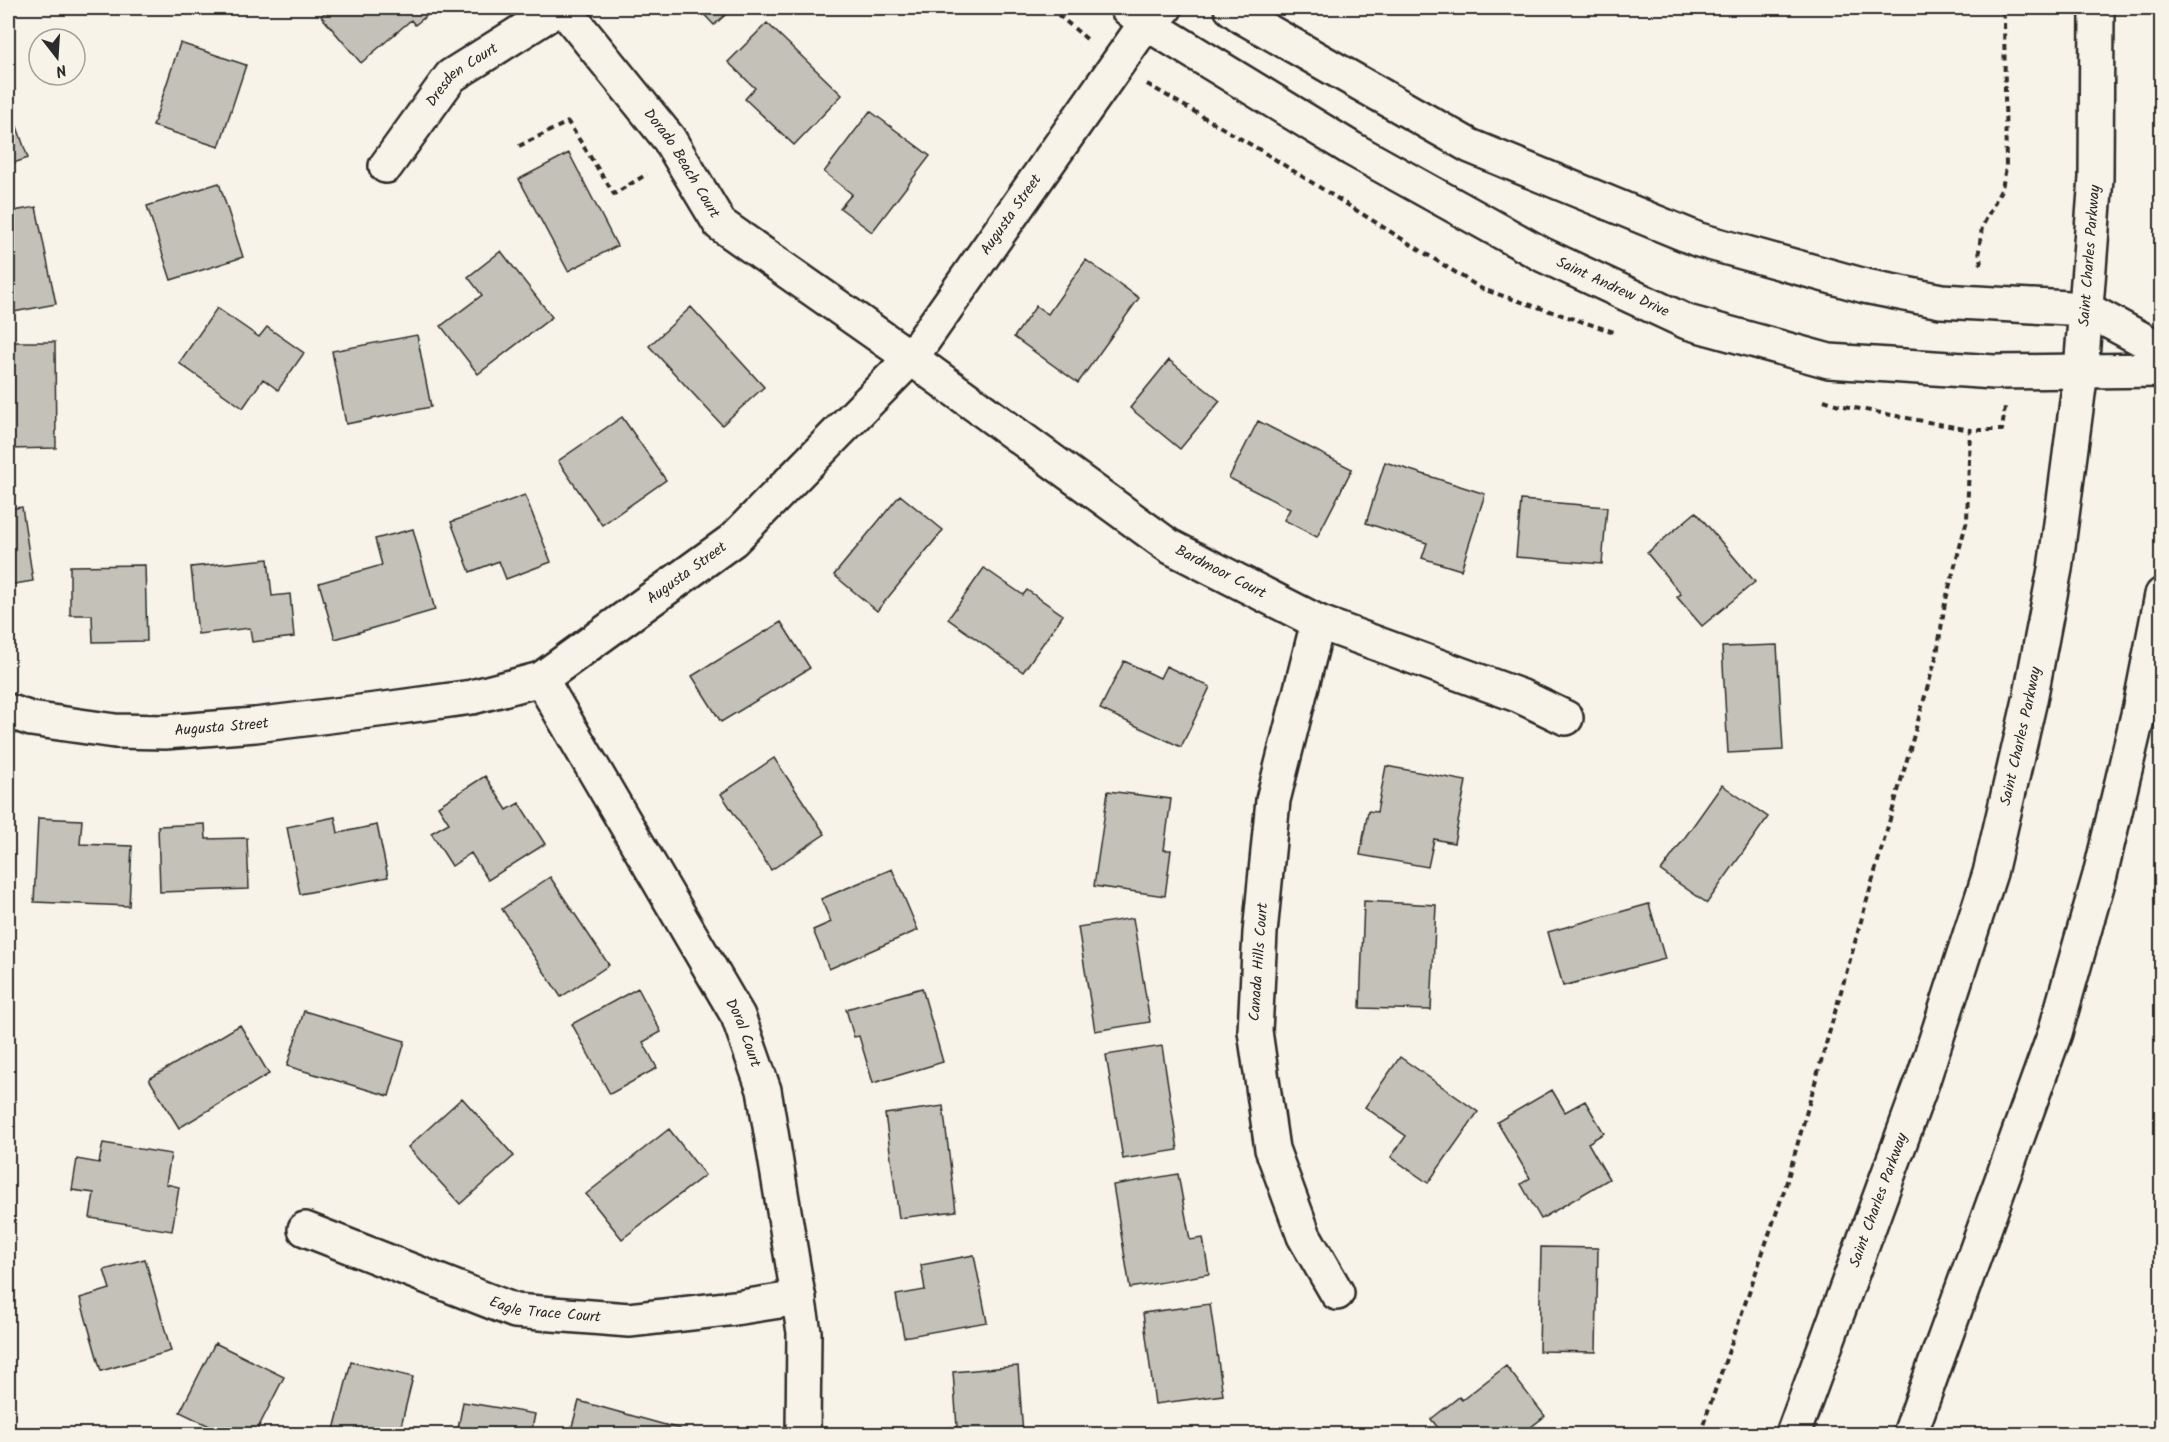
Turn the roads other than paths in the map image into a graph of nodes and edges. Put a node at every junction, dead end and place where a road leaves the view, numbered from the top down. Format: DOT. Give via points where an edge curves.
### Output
graph roads {
  1 [pos="561,8"];
  2 [pos="1231,8"];
  3 [pos="2097,8"];
  4 [pos="1146,11"];
  5 [pos="386,166"];
  6 [pos="2086,309"];
  7 [pos="2162,350"];
  8 [pos="911,358"];
  9 [pos="2162,370"];
  10 [pos="2081,371"];
  11 [pos="2162,595"];
  12 [pos="1318,622"];
  13 [pos="541,679"];
  14 [pos="8,711"];
  15 [pos="1566,718"];
  16 [pos="305,1229"];
  17 [pos="1337,1293"];
  18 [pos="799,1298"];
  19 [pos="803,1434"];
  20 [pos="1793,1434"];
  21 [pos="1910,1434"];
  1 -- 5 [label="street, Dresden Court" via="451,76"];
  1 -- 8 [label="street, Dorado Beach Court" via="669,139 720,224"];
  2 -- 6 [label="street" via="1470,146 1699,240 1865,286 1941,301"];
  3 -- 6 [label="street, Saint Charles Parkway" via="2096,178"];
  4 -- 8 [label="street, Augusta Street"];
  4 -- 10 [label="street, Saint Andrew Drive" via="1352,149 1543,255 1687,322 1828,361"];
  6 -- 7 [label="street"];
  6 -- 10 [label="street, Saint Charles Parkway"];
  8 -- 12 [label="street, Bardmoor Court" via="1169,546"];
  8 -- 13 [label="street, Augusta Street" via="734,540"];
  9 -- 10 [label="street, Saint Andrew Drive"];
  10 -- 20 [label="street, Saint Charles Parkway" via="2055,569 1990,873 1923,1080"];
  11 -- 21 [label="street" via="2100,875 2055,1033"];
  12 -- 15 [label="street, Bardmoor Court" via="1520,696"];
  12 -- 17 [label="street, Canada Hills Court" via="1273,800 1255,1031 1272,1149 1304,1236"];
  13 -- 14 [label="street, Augusta Street" via="472,696 385,709 165,732 115,731 31,719"];
  13 -- 18 [label="street, Doral Court" via="738,1016 764,1090"];
  16 -- 18 [label="street, Eagle Trace Court" via="515,1311 629,1320"];
  18 -- 19 [label="street, Doral Court" via="804,1332"];
}
